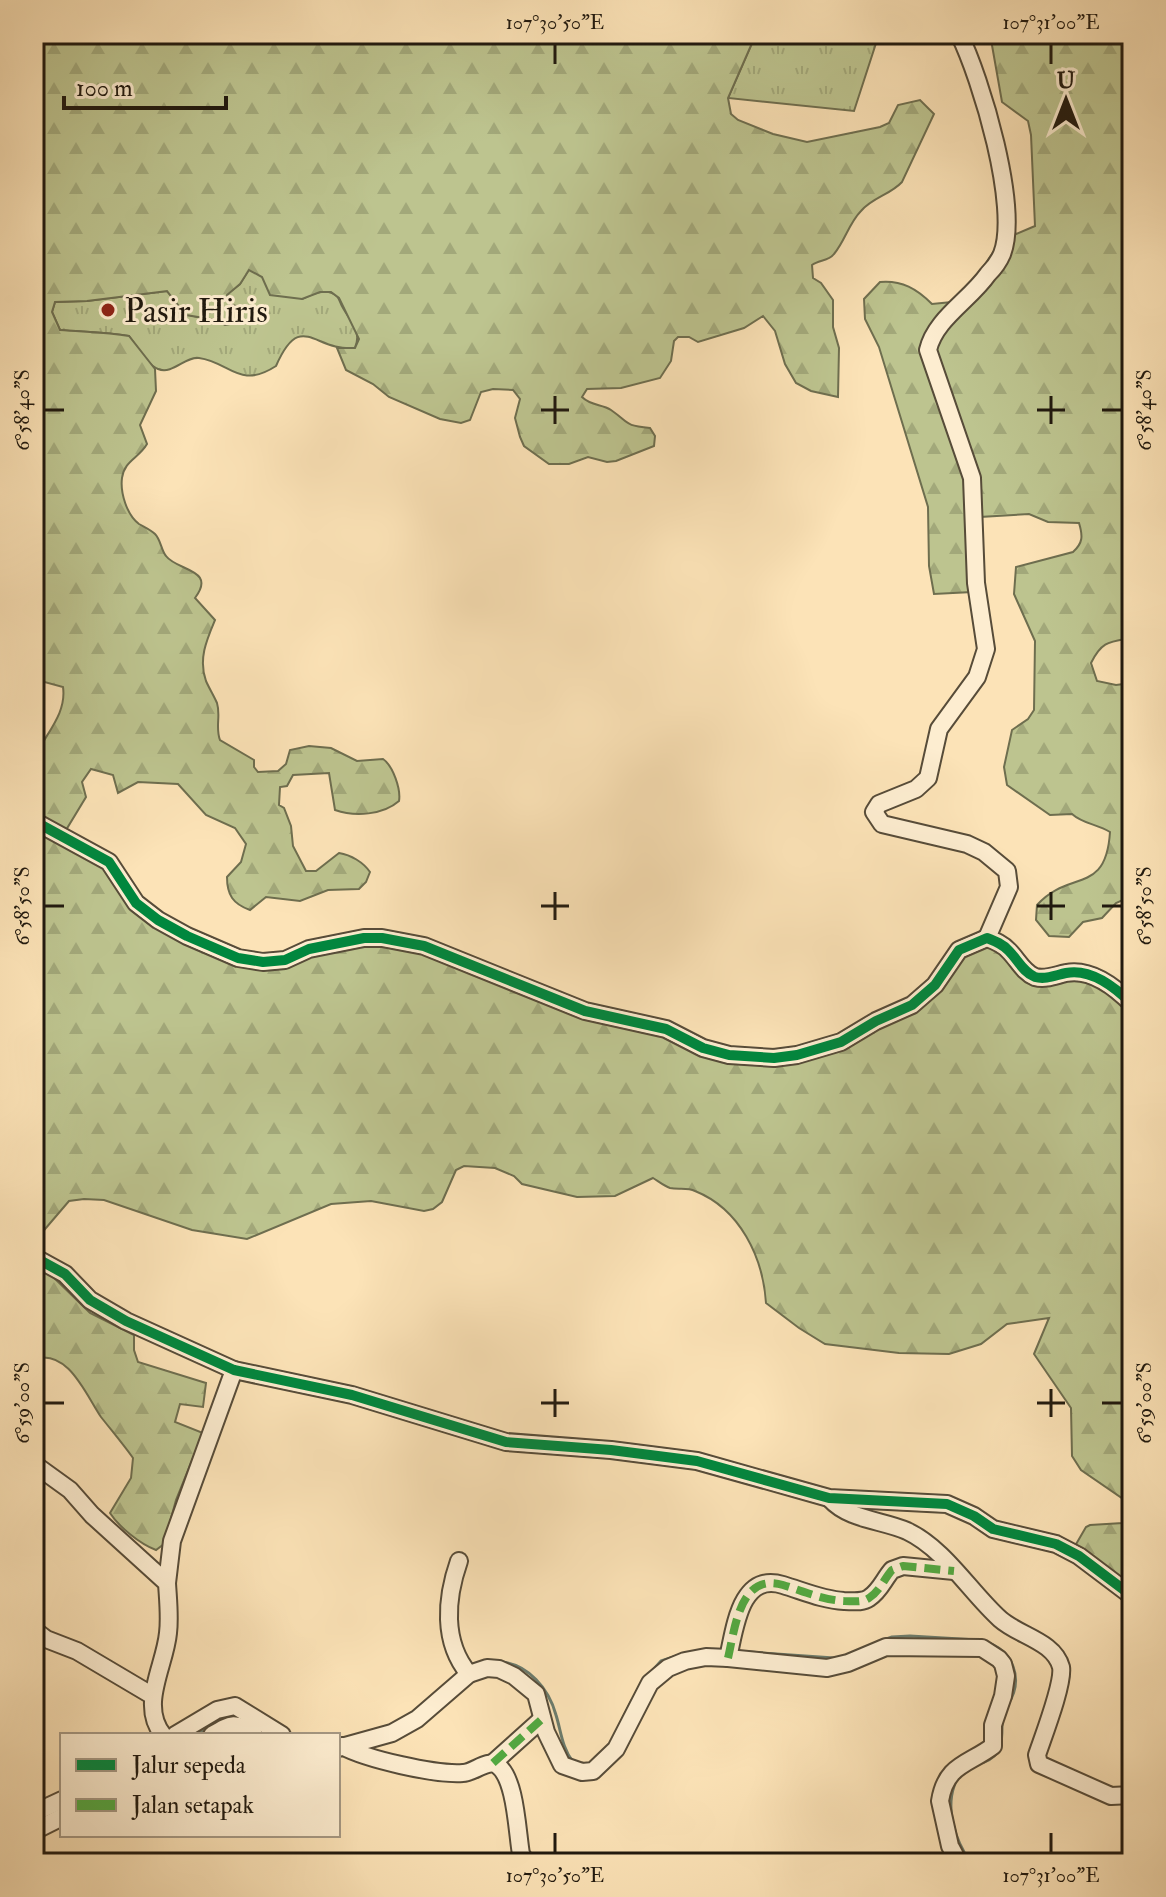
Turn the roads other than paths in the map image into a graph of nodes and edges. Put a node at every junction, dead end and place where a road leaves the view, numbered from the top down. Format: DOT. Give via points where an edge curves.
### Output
graph roads {
  1 [pos="959,34"];
  2 [pos="34,821"];
  3 [pos="987,938"];
  4 [pos="1132,1004"];
  5 [pos="34,1257"];
  6 [pos="234,1370"];
  7 [pos="34,1464"];
  8 [pos="829,1498"];
  9 [pos="459,1561"];
  10 [pos="954,1571"];
  11 [pos="167,1583"];
  12 [pos="1132,1596"];
  13 [pos="34,1630"];
  14 [pos="729,1654"];
  15 [pos="465,1669"];
  16 [pos="153,1696"];
  17 [pos="542,1719"];
  18 [pos="161,1733"];
  19 [pos="178,1733"];
  20 [pos="216,1733"];
  21 [pos="251,1733"];
  22 [pos="279,1733"];
  23 [pos="340,1746"];
  24 [pos="493,1763"];
  25 [pos="1132,1795"];
  26 [pos="60,1801"];
  27 [pos="34,1813"];
  28 [pos="60,1818"];
  29 [pos="34,1831"];
  30 [pos="527,1863"];
  31 [pos="959,1863"];
  1 -- 3 [label="street" via="972,59 1000,160 1005,235 1002,254 936,331 928,350 972,478 976,583 986,649 977,677 939,729 928,778 916,789 879,804 874,812 882,824 967,844 1007,871 1009,887"];
  2 -- 3 [label="street" via="109,862 136,903 158,920 238,958 285,960 309,949 364,938 404,942 585,1011 666,1029 729,1055 774,1058 841,1042 912,1005 935,985 959,950"];
  3 -- 4 [label="street" via="1009,950 1033,976 1077,972 1101,980"];
  5 -- 6 [label="street" via="126,1321"];
  6 -- 8 [label="street" via="352,1395 506,1442 697,1461"];
  6 -- 11 [label="street" via="172,1541"];
  7 -- 11 [label="street" via="70,1490"];
  8 -- 10 [label="street" via="842,1510 909,1532"];
  8 -- 12 [label="street" via="947,1504 1004,1534 1056,1544"];
  9 -- 15 [label="street" via="448,1603 454,1652"];
  10 -- 14 [label="street" via="903,1566 859,1602 781,1584 758,1585 745,1597"];
  10 -- 25 [label="street" via="1000,1619 1048,1648 1058,1660 1060,1683 1037,1755 1039,1764 1111,1796"];
  11 -- 16 [label="street" via="169,1630"];
  13 -- 16 [label="street"];
  14 -- 17 [label="street" via="685,1661 659,1674 616,1749 593,1771 562,1765"];
  14 -- 31 [label="street" via="827,1668 892,1647 982,1648 999,1659 1006,1676 993,1746 951,1773 941,1794 950,1846"];
  15 -- 17 [label="street" via="499,1669 514,1676 536,1694"];
  15 -- 23 [label="street" via="417,1719 392,1733"];
  16 -- 18 [label="street"];
  17 -- 24 [label="street"];
  19 -- 22 [label="street" via="217,1710 235,1706"];
  20 -- 21 [label="street" via="238,1724"];
  23 -- 24 [label="street" via="438,1771 464,1773"];
  24 -- 30 [label="street" via="511,1788"];
  26 -- 27 [label="street"];
  28 -- 29 [label="street"];
}
